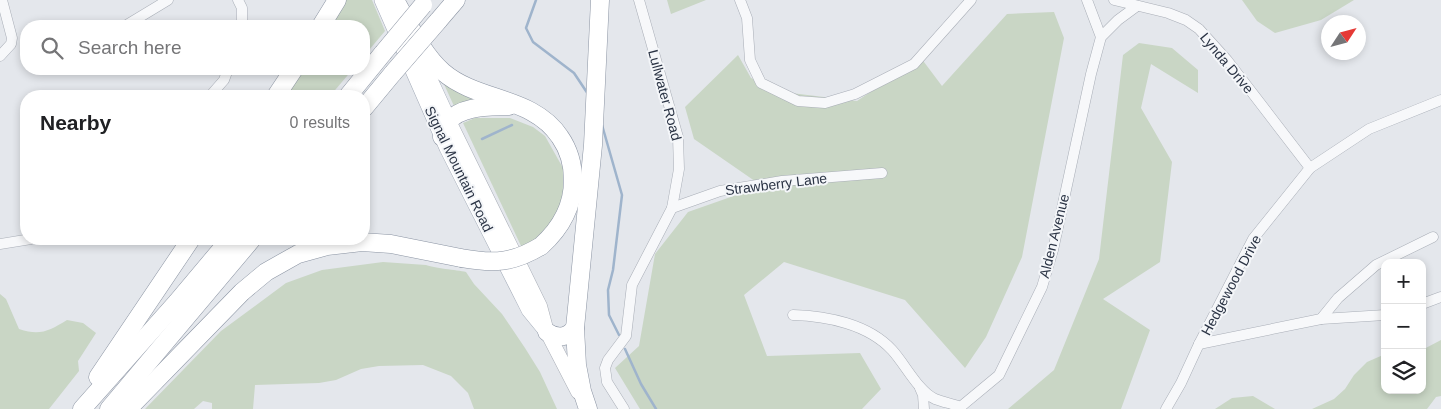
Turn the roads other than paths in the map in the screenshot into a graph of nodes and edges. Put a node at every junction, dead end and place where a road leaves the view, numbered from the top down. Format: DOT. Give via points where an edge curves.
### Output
graph roads {
  1 [pos="2,0"];
  2 [pos="168,0"];
  3 [pos="238,0"];
  4 [pos="326,0"];
  5 [pos="337,0"];
  6 [pos="382,0"];
  7 [pos="394,0"];
  8 [pos="456,0"];
  9 [pos="600,0"];
  10 [pos="639,0"];
  11 [pos="740,0"];
  12 [pos="971,0"];
  13 [pos="1087,0"];
  14 [pos="1114,0"];
  15 [pos="425,2"];
  16 [pos="1137,6"];
  17 [pos="134,20"];
  18 [pos="242,20"];
  19 [pos="318,20"];
  20 [pos="325,20"];
  21 [pos="1101,37"];
  22 [pos="0,56"];
  23 [pos="370,69"];
  24 [pos="226,75"];
  25 [pos="289,75"];
  26 [pos="365,75"];
  27 [pos="215,90"];
  28 [pos="280,90"];
  29 [pos="353,90"];
  30 [pos="1441,100"];
  31 [pos="370,101"];
  32 [pos="518,105"];
  33 [pos="445,129"];
  34 [pos="1310,168"];
  35 [pos="882,173"];
  36 [pos="672,208"];
  37 [pos="1433,237"];
  38 [pos="20,241"];
  39 [pos="370,243"];
  40 [pos="0,244"];
  41 [pos="187,245"];
  42 [pos="225,245"];
  43 [pos="247,245"];
  44 [pos="336,245"];
  45 [pos="1441,297"];
  46 [pos="1426,303"];
  47 [pos="793,315"];
  48 [pos="1381,315"];
  49 [pos="1321,319"];
  50 [pos="575,328"];
  51 [pos="547,332"];
  52 [pos="1199,344"];
  53 [pos="920,388"];
  54 [pos="960,408"];
  55 [pos="75,409"];
  56 [pos="82,409"];
  57 [pos="109,409"];
  58 [pos="128,409"];
  59 [pos="587,409"];
  60 [pos="624,409"];
  61 [pos="924,409"];
  62 [pos="1166,409"];
  1 -- 22 [label="street" via="12,38"];
  2 -- 17 [label="street"];
  3 -- 18 [label="street"];
  4 -- 19 [label="highway"];
  5 -- 20 [label="highway"];
  6 -- 33 [label="main road, Signal Mountain Road"];
  7 -- 32 [label="highway" via="430,58 442,71 461,84"];
  7 -- 33 [label="main road, Signal Mountain Road"];
  8 -- 31 [label="highway, bridge"];
  9 -- 50 [label="highway" via="594,145"];
  10 -- 36 [label="street, Lullwater Road" via="678,138 679,169"];
  11 -- 12 [label="street" via="747,18 750,60 761,83 798,101 824,103 855,94 914,64"];
  13 -- 21 [label="street"];
  14 -- 16 [label="street, Lynda Drive"];
  15 -- 23 [label="highway, bridge"];
  16 -- 21 [label="street"];
  16 -- 34 [label="street, Lynda Drive" via="1168,13 1199,29 1227,60"];
  21 -- 54 [label="street, Alden Avenue" via="1042,287 1000,375"];
  24 -- 27 [label="street"];
  25 -- 28 [label="highway"];
  26 -- 29 [label="highway, bridge"];
  30 -- 34 [label="street, Hedgewood Drive" via="1369,129"];
  32 -- 33 [label="highway" via="473,109 456,115"];
  32 -- 39 [label="highway, bridge" via="548,122 565,144 573,174 573,189 560,226 541,246 511,260 493,262"];
  33 -- 51 [label="main road, Signal Mountain Road" via="529,310"];
  34 -- 52 [label="street, Hedgewood Drive" via="1254,239"];
  35 -- 36 [label="street, Strawberry Lane" via="720,191"];
  36 -- 60 [label="street, Lullwater Road" via="632,285 626,336 605,368 607,382"];
  37 -- 49 [label="street" via="1376,265 1338,298"];
  38 -- 40 [label="street"];
  41 -- 55 [label="highway"];
  42 -- 56 [label="highway"];
  43 -- 57 [label="highway"];
  44 -- 58 [label="highway, bridge" via="298,254 266,272 242,292"];
  45 -- 46 [label="street"];
  47 -- 53 [label="street" via="814,315 847,323 876,335 892,349"];
  48 -- 49 [label="street"];
  49 -- 52 [label="street"];
  50 -- 51 [label="highway" via="561,337"];
  50 -- 59 [label="highway" via="577,365"];
  51 -- 59 [label="main road, Signal Mountain Road"];
  52 -- 62 [label="street, Hedgewood Drive"];
  53 -- 54 [label="street" via="934,398"];
  53 -- 61 [label="street"];
}
